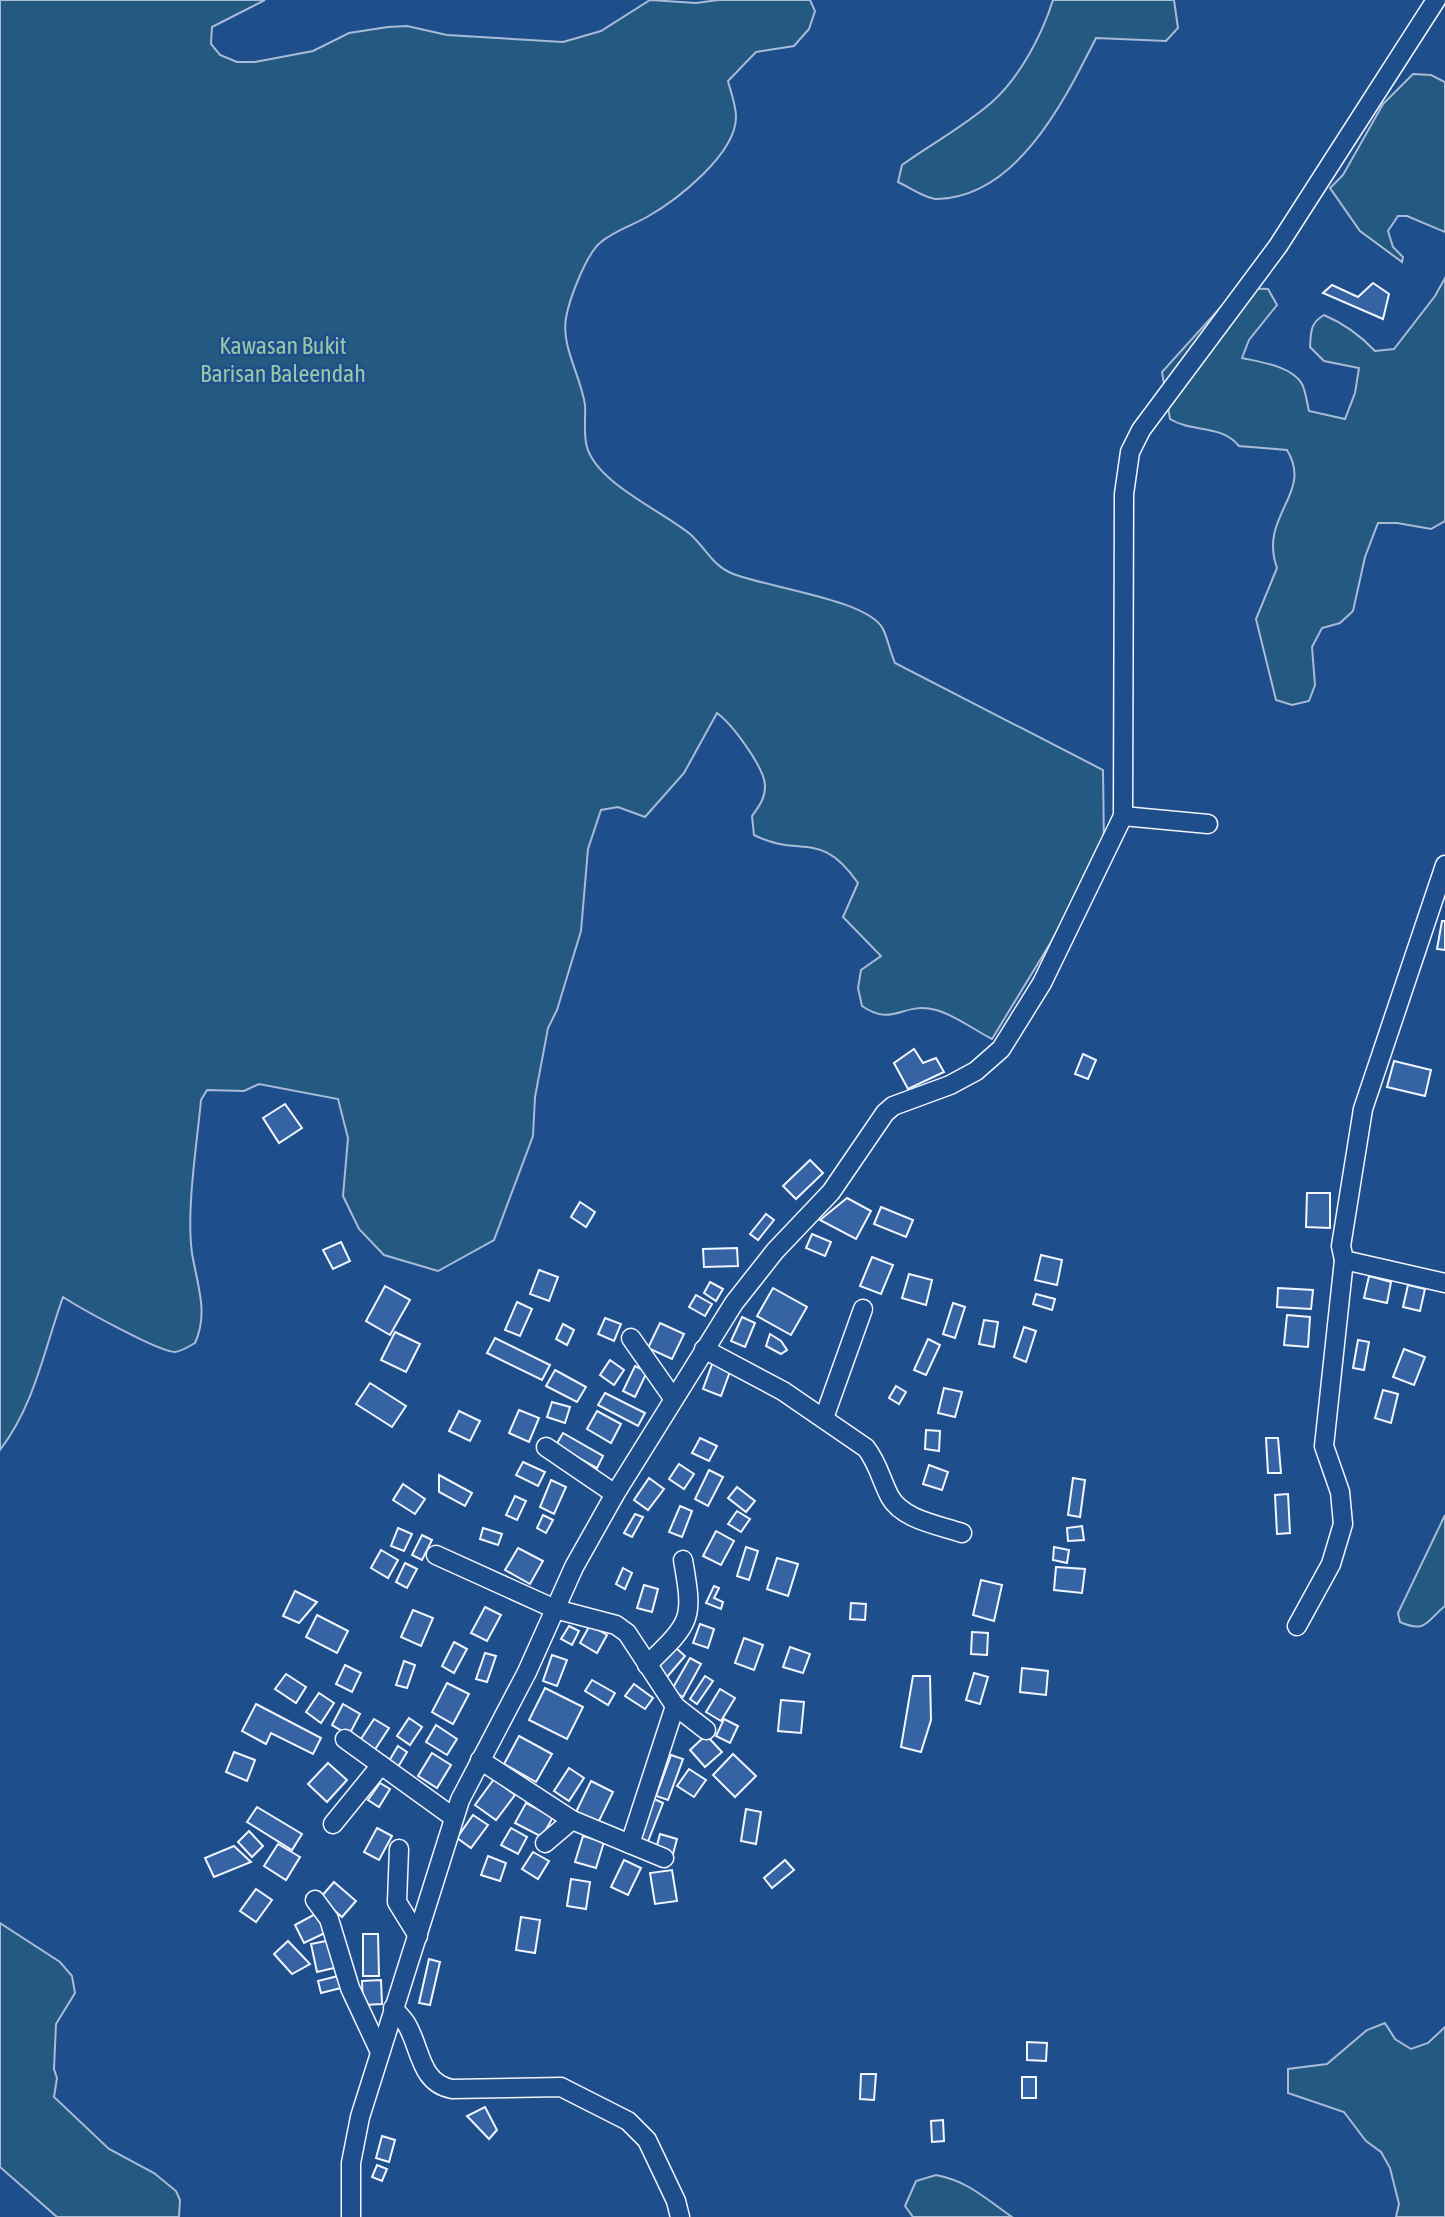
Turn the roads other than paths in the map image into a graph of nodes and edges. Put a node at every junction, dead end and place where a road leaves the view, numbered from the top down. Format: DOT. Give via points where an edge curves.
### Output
graph roads {
  1 [pos="1436,0"];
  2 [pos="1123,816"];
  3 [pos="1208,824"];
  4 [pos="1445,865"];
  5 [pos="1344,1260"];
  6 [pos="1445,1283"];
  7 [pos="863,1309"];
  8 [pos="631,1338"];
  9 [pos="704,1349"];
  10 [pos="673,1398"];
  11 [pos="824,1418"];
  12 [pos="546,1447"];
  13 [pos="615,1494"];
  14 [pos="962,1533"];
  15 [pos="436,1555"];
  16 [pos="682,1560"];
  17 [pos="555,1609"];
  18 [pos="1297,1626"];
  19 [pos="647,1665"];
  20 [pos="675,1706"];
  21 [pos="706,1730"];
  22 [pos="345,1739"];
  23 [pos="480,1760"];
  24 [pos="381,1765"];
  25 [pos="453,1817"];
  26 [pos="572,1821"];
  27 [pos="334,1824"];
  28 [pos="545,1843"];
  29 [pos="630,1844"];
  30 [pos="399,1849"];
  31 [pos="664,1858"];
  32 [pos="315,1900"];
  33 [pos="418,1936"];
  34 [pos="393,2008"];
  35 [pos="379,2050"];
  36 [pos="351,2217"];
  37 [pos="680,2217"];
  1 -- 2 [label="street" via="1278,246 1141,430 1130,452 1122,580"];
  2 -- 3 [label="street"];
  2 -- 9 [label="street" via="1042,983 1001,1049 976,1071 888,1110 831,1192 775,1251"];
  4 -- 5 [label="street" via="1363,1109 1342,1236"];
  5 -- 6 [label="street"];
  5 -- 18 [label="street" via="1324,1446 1340,1492 1343,1524 1331,1564"];
  7 -- 11 [label="street"];
  8 -- 10 [label="street"];
  9 -- 10 [label="street"];
  9 -- 11 [label="street"];
  10 -- 13 [label="street"];
  11 -- 14 [label="street" via="874,1457 890,1497 903,1512"];
  12 -- 13 [label="street"];
  13 -- 17 [label="street"];
  15 -- 17 [label="street"];
  16 -- 19 [label="street" via="690,1603 683,1628"];
  17 -- 19 [label="street" via="621,1628"];
  17 -- 23 [label="street"];
  19 -- 20 [label="street"];
  20 -- 21 [label="street"];
  20 -- 29 [label="street"];
  22 -- 24 [label="street"];
  23 -- 25 [label="street"];
  23 -- 26 [label="street"];
  24 -- 25 [label="street"];
  24 -- 27 [label="street"];
  25 -- 33 [label="street"];
  26 -- 28 [label="street"];
  26 -- 29 [label="street"];
  29 -- 31 [label="street"];
  30 -- 33 [label="street" via="397,1902"];
  32 -- 35 [label="street" via="329,1919 350,1988"];
  33 -- 34 [label="street"];
  34 -- 35 [label="street"];
  34 -- 37 [label="street" via="407,2025 428,2076 437,2085 452,2089 561,2087 628,2121 647,2140 677,2201"];
  35 -- 36 [label="street" via="351,2163"];
}
